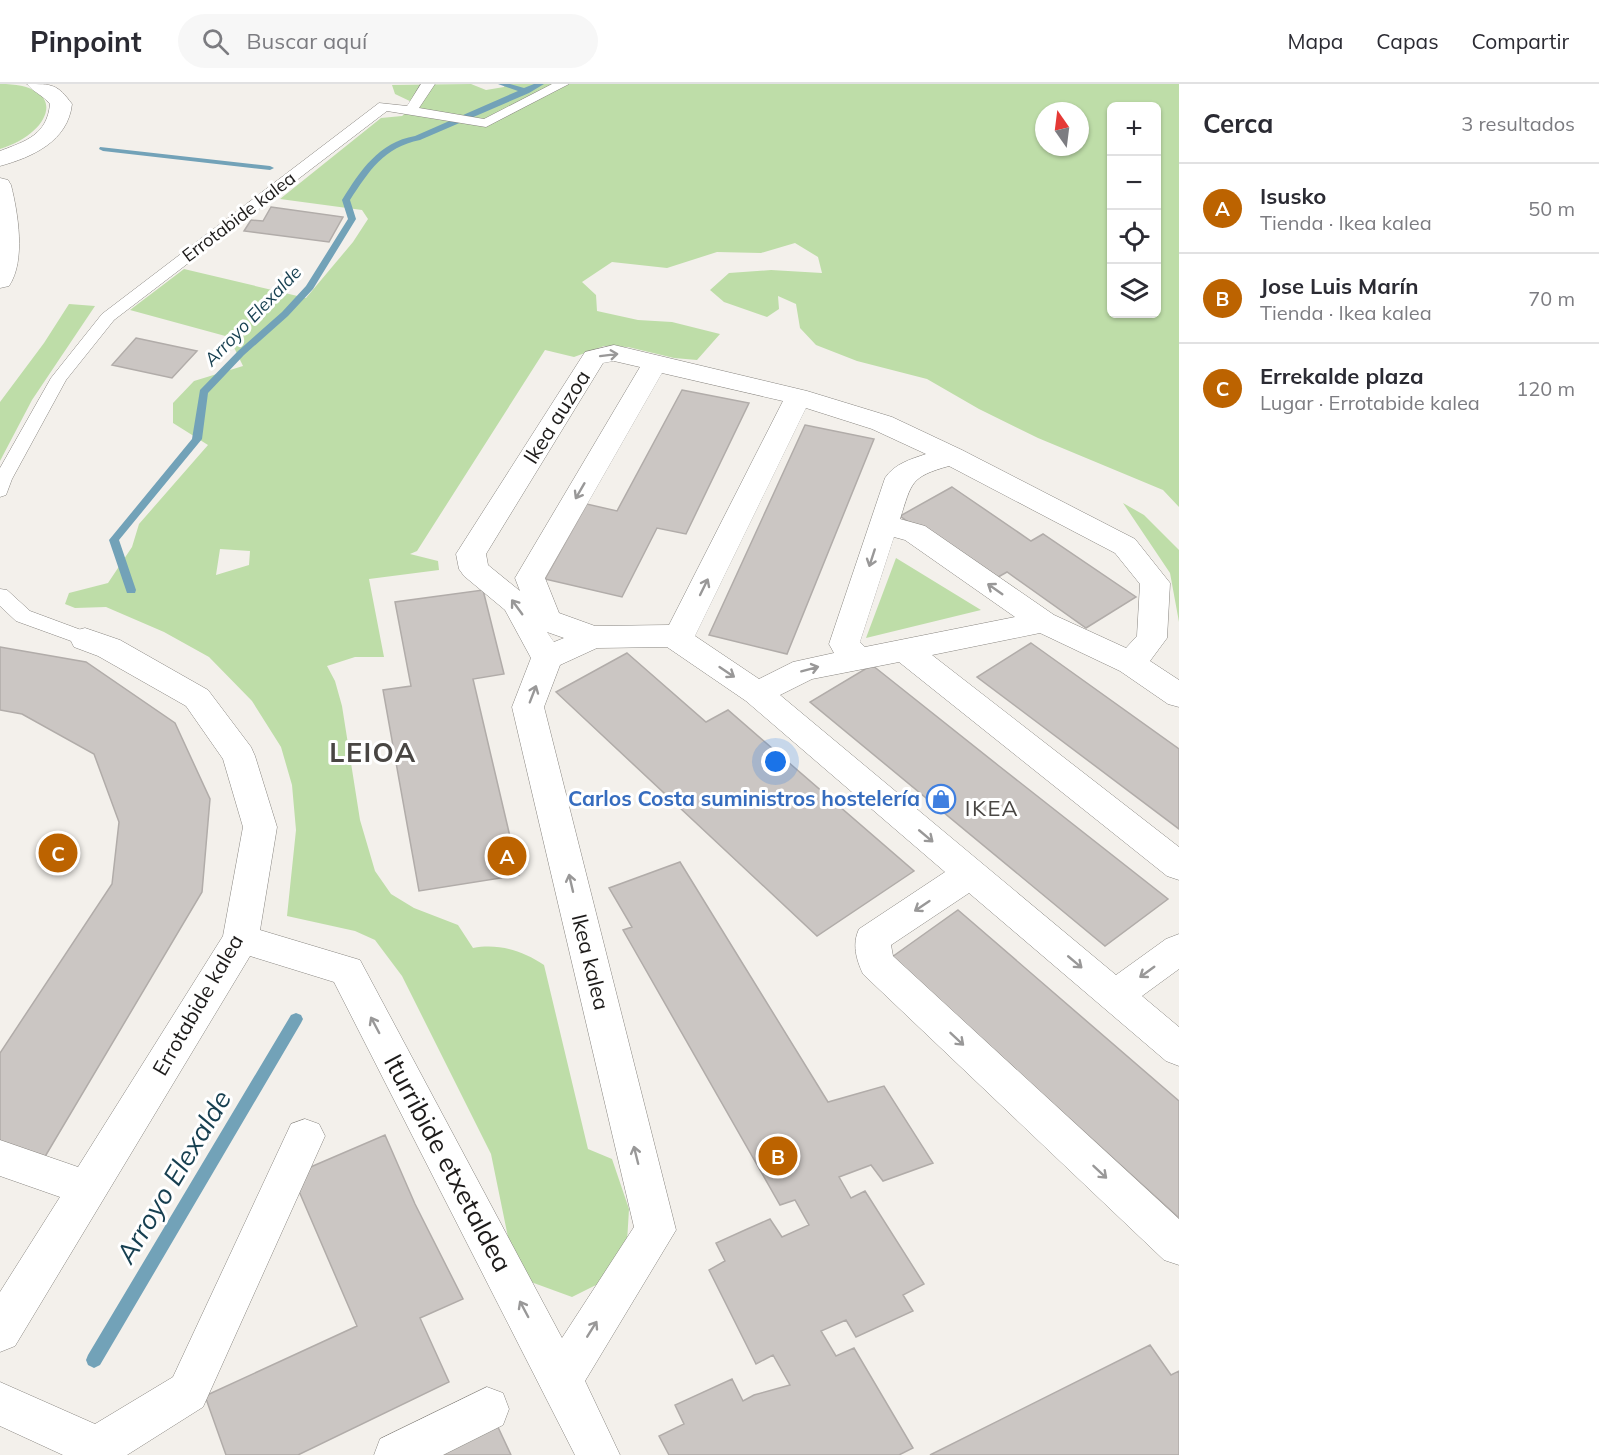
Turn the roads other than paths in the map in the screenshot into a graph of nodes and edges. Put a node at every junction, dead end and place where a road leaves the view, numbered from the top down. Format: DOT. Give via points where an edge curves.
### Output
graph roads {
  1 [pos="38,84"];
  2 [pos="428,84"];
  3 [pos="562,84"];
  4 [pos="411,110"];
  5 [pos="0,159"];
  6 [pos="0,185"];
  7 [pos="0,281"];
  8 [pos="655,363"];
  9 [pos="798,397"];
  10 [pos="952,456"];
  11 [pos="0,491"];
  12 [pos="884,524"];
  13 [pos="0,595"];
  14 [pos="1043,622"];
  15 [pos="593,637"];
  16 [pos="86,639"];
  17 [pos="678,639"];
  18 [pos="905,650"];
  19 [pos="547,658"];
  20 [pos="859,659"];
  21 [pos="1131,663"];
  22 [pos="757,693"];
  23 [pos="1179,696"];
  24 [pos="1179,866"];
  25 [pos="970,874"];
  26 [pos="242,939"];
  27 [pos="1179,950"];
  28 [pos="1114,996"];
  29 [pos="1179,1050"];
  30 [pos="305,1136"];
  31 [pos="0,1158"];
  32 [pos="88,1189"];
  33 [pos="1179,1246"];
  34 [pos="0,1331"];
  35 [pos="561,1379"];
  36 [pos="0,1404"];
  37 [pos="487,1409"];
  38 [pos="87,1454"];
  39 [pos="396,1455"];
  40 [pos="598,1455"];
  1 -- 5 [label="street" via="51,90 61,104 59,119 47,135"];
  2 -- 4 [label="lane"];
  3 -- 4 [label="lane, Errotabide kalea" via="486,123"];
  4 -- 11 [label="lane, Errotabide kalea" via="384,106 108,317 59,378 3,478"];
  6 -- 7 [label="street" via="6,210"];
  8 -- 9 [label="street, Ikea auzoa"];
  8 -- 15 [label="street, one-way" via="530,578 548,620"];
  19 -- 8 [label="street, Ikea auzoa, one-way" via="516,603 474,569 471,554 594,357 614,353"];
  9 -- 10 [label="street, Ikea auzoa" via="882,423"];
  17 -- 9 [label="street, one-way"];
  10 -- 12 [label="street" via="917,466 899,478"];
  10 -- 21 [label="street, Ikea auzoa" via="1125,546 1155,583 1152,638"];
  14 -- 12 [label="street, one-way" via="915,533"];
  12 -- 20 [label="street, one-way" via="844,644"];
  13 -- 16 [label="lane, Errotabide kalea" via="23,616"];
  14 -- 18 [label="street"];
  14 -- 21 [label="street"];
  15 -- 17 [label="street"];
  15 -- 19 [label="street"];
  16 -- 26 [label="street, Errotabide kalea" via="197,698 239,756 260,827"];
  17 -- 22 [label="street, one-way"];
  18 -- 20 [label="street"];
  18 -- 24 [label="street"];
  35 -- 19 [label="street, Ikea kalea, one-way" via="655,1230 528,706"];
  22 -- 20 [label="street, one-way" via="804,670"];
  21 -- 23 [label="street"];
  22 -- 25 [label="street, one-way"];
  25 -- 28 [label="street, one-way"];
  25 -- 33 [label="street, one-way" via="872,939 876,963"];
  26 -- 32 [label="street, Errotabide kalea"];
  35 -- 26 [label="street, Iturribide etxetaldea, one-way" via="347,971"];
  27 -- 28 [label="street, one-way"];
  28 -- 29 [label="street"];
  30 -- 38 [label="street" via="188,1392"];
  31 -- 32 [label="street"];
  32 -- 34 [label="street, Errotabide kalea"];
  35 -- 40 [label="street, Iturribide etxetaldea"];
  36 -- 38 [label="street" via="78,1437"];
  37 -- 39 [label="street"];
}
